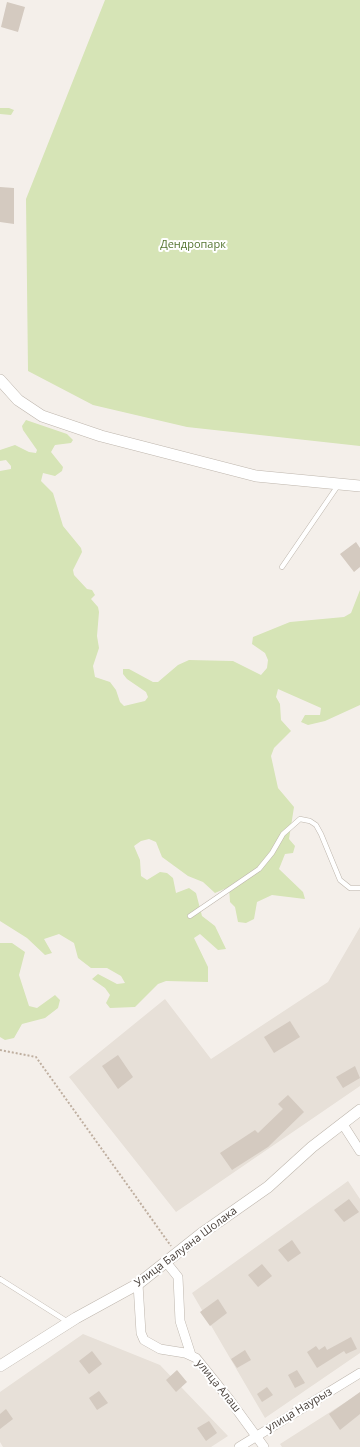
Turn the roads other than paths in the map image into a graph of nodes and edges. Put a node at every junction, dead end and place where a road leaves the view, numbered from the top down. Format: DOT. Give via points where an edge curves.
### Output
graph roads {
  1 [pos="0,380"];
  2 [pos="339,484"];
  3 [pos="360,486"];
  4 [pos="282,567"];
  5 [pos="360,888"];
  6 [pos="190,916"];
  7 [pos="360,1110"];
  8 [pos="342,1123"];
  9 [pos="360,1152"];
  10 [pos="166,1262"];
  11 [pos="0,1279"];
  12 [pos="138,1284"];
  13 [pos="68,1322"];
  14 [pos="191,1355"];
  15 [pos="0,1366"];
  16 [pos="360,1373"];
  17 [pos="257,1436"];
  18 [pos="239,1447"];
  19 [pos="264,1447"];
  1 -- 2 [label="street" via="18,400 42,416 101,436 256,476"];
  2 -- 3 [label="street"];
  2 -- 4 [label="lane"];
  5 -- 6 [label="lane" via="350,888 340,880 319,829 310,821 300,819 283,834 259,869"];
  7 -- 8 [label="street, Улица Балуана Шолака"];
  8 -- 9 [label="street"];
  8 -- 10 [label="street, Улица Балуана Шолака" via="268,1186"];
  10 -- 12 [label="street, Улица Балуана Шолака"];
  10 -- 14 [label="street" via="178,1277 180,1321"];
  11 -- 13 [label="lane"];
  12 -- 13 [label="street, Улица Балуана Шолака"];
  12 -- 14 [label="street, улица Алаш" via="141,1332 144,1340 160,1349"];
  13 -- 15 [label="street, Улица Балуана Шолака"];
  14 -- 17 [label="street, улица Алаш" via="229,1398"];
  16 -- 17 [label="street, улица Наурыз"];
  17 -- 18 [label="street, улица Наурыз"];
  17 -- 19 [label="street, улица Алаш"];
}
